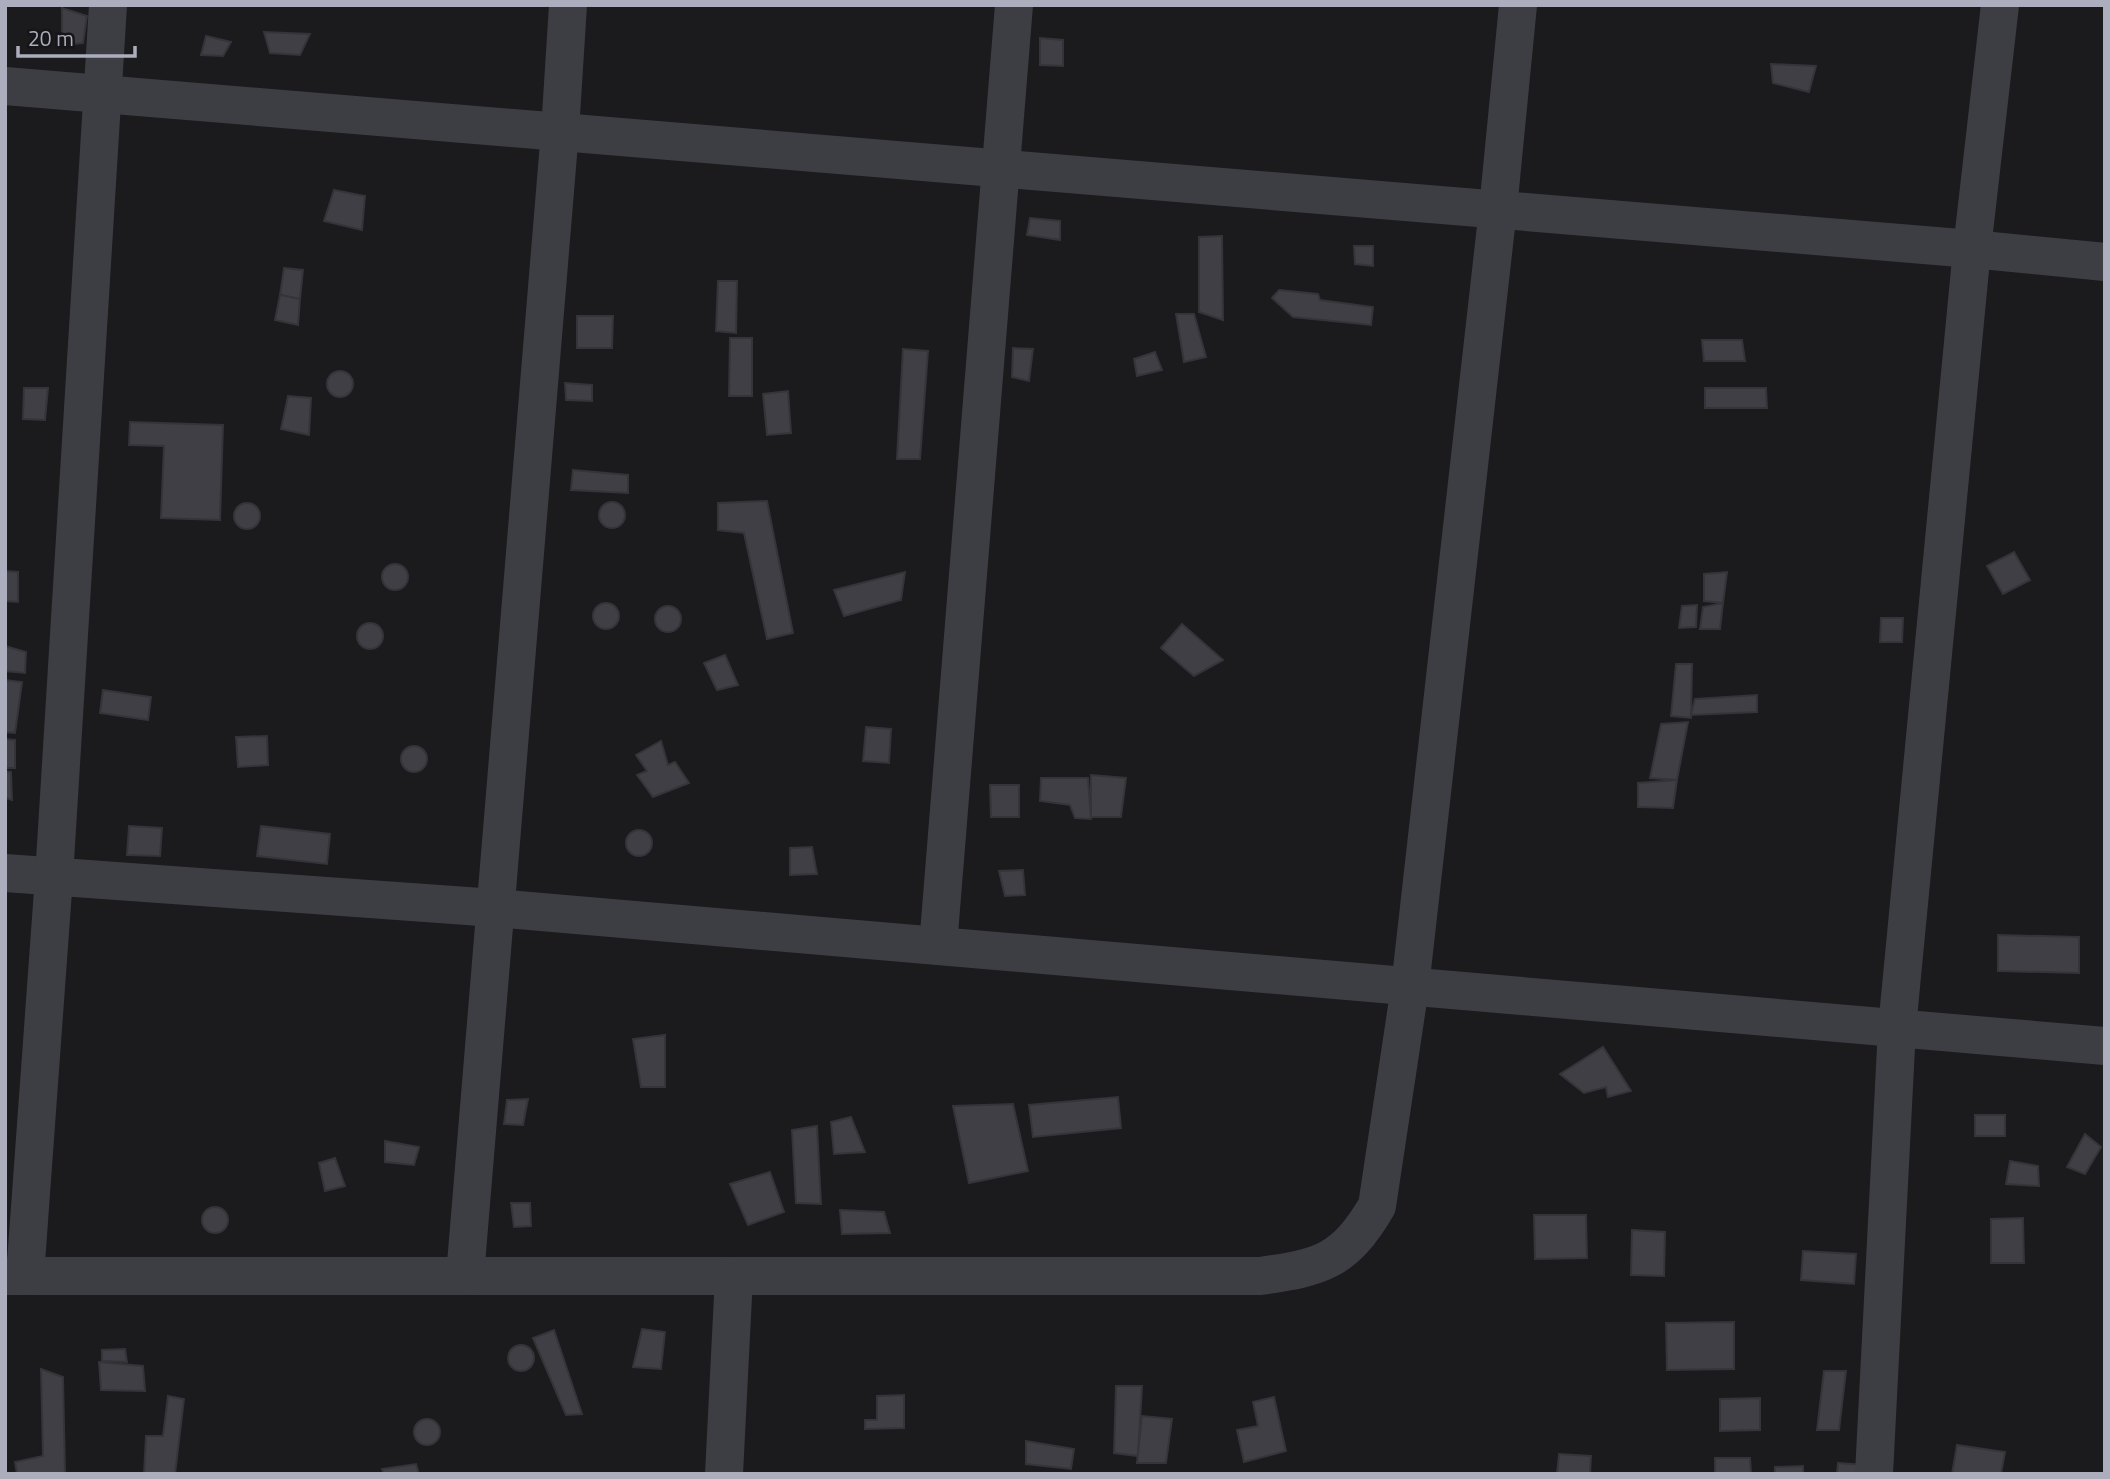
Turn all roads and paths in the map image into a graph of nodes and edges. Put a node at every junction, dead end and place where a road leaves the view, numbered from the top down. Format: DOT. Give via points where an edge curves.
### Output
graph roads {
  1 [pos="108,5"];
  2 [pos="568,5"];
  3 [pos="1014,5"];
  4 [pos="1518,5"];
  5 [pos="2000,5"];
  6 [pos="5,86"];
  7 [pos="102,93"];
  8 [pos="560,131"];
  9 [pos="1001,168"];
  10 [pos="1498,209"];
  11 [pos="1972,249"];
  12 [pos="2105,262"];
  13 [pos="5,873"];
  14 [pos="54,877"];
  15 [pos="495,908"];
  16 [pos="938,946"];
  17 [pos="1410,987"];
  18 [pos="1897,1028"];
  19 [pos="2105,1046"];
  20 [pos="15,1276"];
  21 [pos="465,1276"];
  22 [pos="734,1276"];
  23 [pos="724,1474"];
  24 [pos="1874,1474"];
  1 -- 7 [label="street"];
  2 -- 8 [label="street"];
  3 -- 9 [label="street"];
  4 -- 10 [label="street"];
  5 -- 11 [label="street"];
  6 -- 7 [label="street"];
  7 -- 8 [label="street"];
  7 -- 14 [label="street"];
  8 -- 9 [label="street"];
  8 -- 15 [label="street"];
  9 -- 10 [label="street"];
  9 -- 16 [label="street"];
  10 -- 11 [label="street"];
  10 -- 17 [label="street"];
  11 -- 12 [label="street"];
  11 -- 18 [label="street"];
  13 -- 14 [label="street"];
  14 -- 15 [label="street"];
  14 -- 20 [label="street"];
  15 -- 16 [label="street"];
  15 -- 21 [label="street"];
  16 -- 17 [label="street"];
  17 -- 18 [label="street"];
  17 -- 22 [label="street" via="1377,1206 1362,1232 1339,1254 1306,1269 1260,1276"];
  18 -- 19 [label="street"];
  18 -- 24 [label="street"];
  20 -- 21 [label="street"];
  21 -- 22 [label="street"];
  22 -- 23 [label="street"];
}
